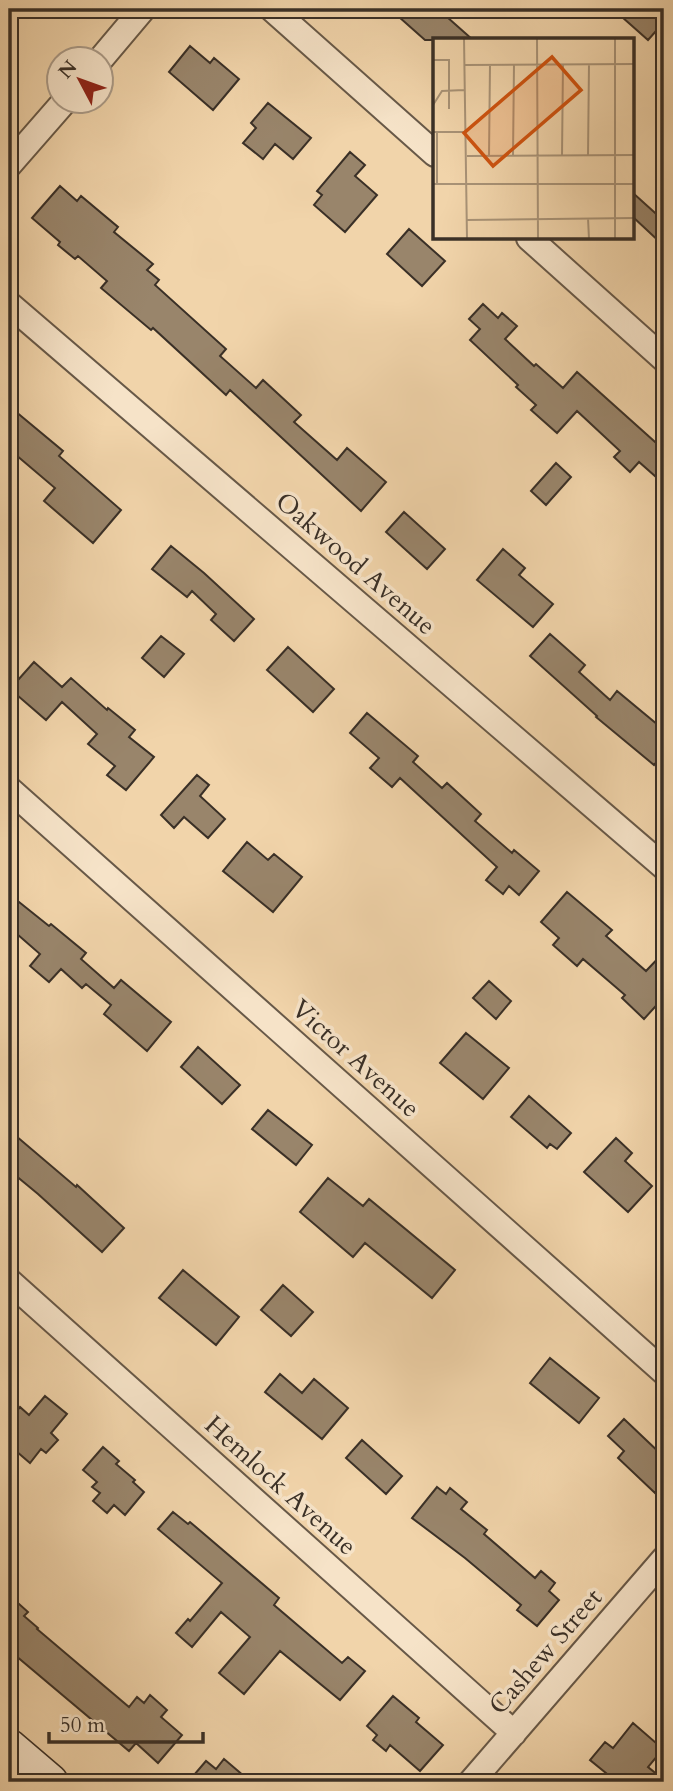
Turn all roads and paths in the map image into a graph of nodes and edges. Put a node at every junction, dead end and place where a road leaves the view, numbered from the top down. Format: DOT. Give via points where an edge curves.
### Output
graph roads {
  1 [pos="143,9"];
  2 [pos="272,9"];
  3 [pos="112,46"];
  4 [pos="52,116"];
  5 [pos="433,152"];
  6 [pos="9,165"];
  7 [pos="531,240"];
  8 [pos="9,304"];
  9 [pos="664,359"];
  10 [pos="9,789"];
  11 [pos="664,867"];
  12 [pos="9,1281"];
  13 [pos="664,1372"];
  14 [pos="664,1559"];
  15 [pos="514,1733"];
  16 [pos="9,1746"];
  17 [pos="50,1782"];
  18 [pos="471,1782"];
  1 -- 3 [label="street"];
  2 -- 5 [label="street"];
  4 -- 6 [label="street"];
  7 -- 9 [label="street"];
  8 -- 11 [label="street, Oakwood Avenue"];
  10 -- 13 [label="street, Victor Avenue"];
  12 -- 15 [label="street, Hemlock Avenue"];
  14 -- 15 [label="street, Cashew Street"];
  15 -- 18 [label="street, Cashew Street"];
  16 -- 17 [label="street"];
}
